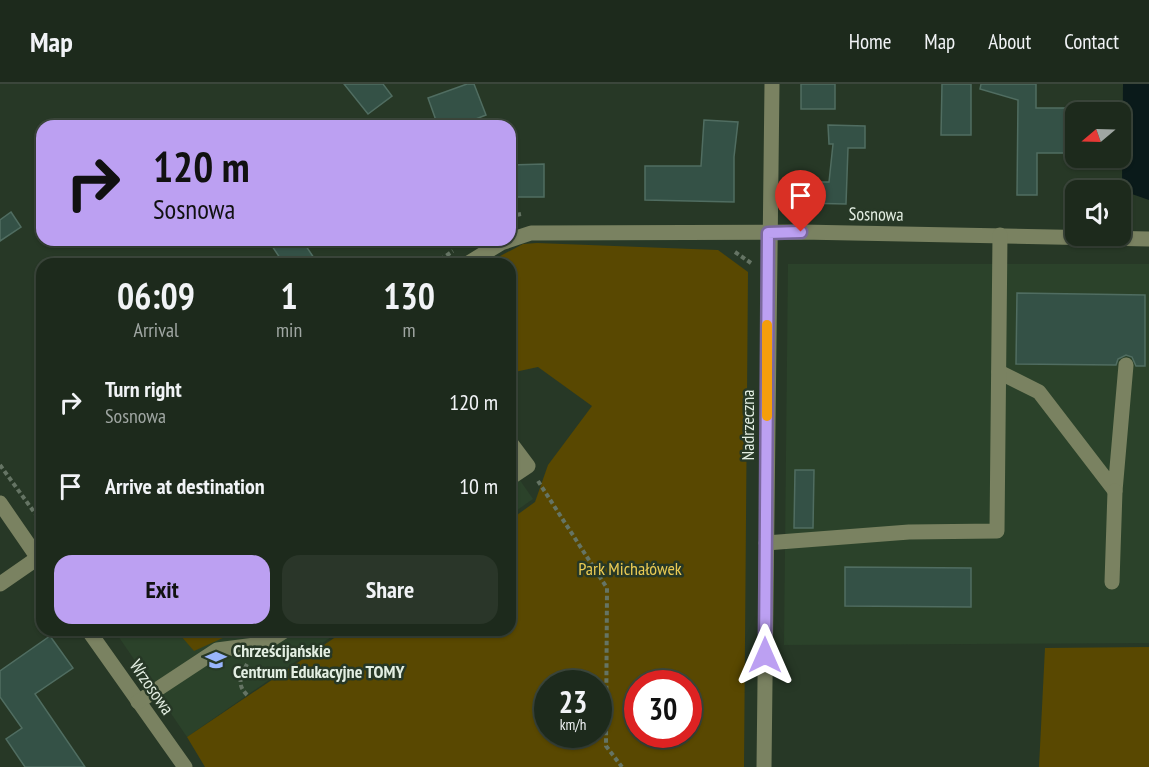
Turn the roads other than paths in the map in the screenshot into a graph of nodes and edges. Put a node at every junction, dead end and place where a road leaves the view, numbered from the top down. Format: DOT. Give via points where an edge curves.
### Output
graph roads {
  1 [pos="772,84"];
  2 [pos="768,233"];
  3 [pos="1000,235"];
  4 [pos="516,238"];
  5 [pos="1149,239"];
  6 [pos="496,246"];
  7 [pos="477,258"];
  8 [pos="1126,365"];
  9 [pos="999,372"];
  10 [pos="516,450"];
  11 [pos="516,474"];
  12 [pos="1115,491"];
  13 [pos="0,503"];
  14 [pos="766,543"];
  15 [pos="36,552"];
  16 [pos="36,562"];
  17 [pos="1112,582"];
  18 [pos="0,584"];
  19 [pos="92,636"];
  20 [pos="277,636"];
  21 [pos="138,702"];
  22 [pos="185,767"];
  23 [pos="764,767"];
  1 -- 2 [label="street, Nadrzeczna"];
  2 -- 3 [label="street, Sosnowa"];
  2 -- 4 [label="street, Sosnowa" via="531,233"];
  2 -- 14 [label="street, Nadrzeczna"];
  3 -- 5 [label="street, Sosnowa"];
  3 -- 9 [label="street"];
  6 -- 7 [label="street, Sosnowa"];
  8 -- 12 [label="street"];
  9 -- 12 [label="street" via="1039,392"];
  9 -- 14 [label="street" via="997,531 909,532"];
  10 -- 11 [label="street" via="528,466"];
  12 -- 17 [label="street"];
  13 -- 15 [label="street"];
  14 -- 23 [label="street, Nadrzeczna"];
  16 -- 18 [label="street"];
  19 -- 21 [label="street, Wrzosowa"];
  20 -- 21 [label="street" via="255,645 217,650"];
  21 -- 22 [label="street, Wrzosowa"];
}
